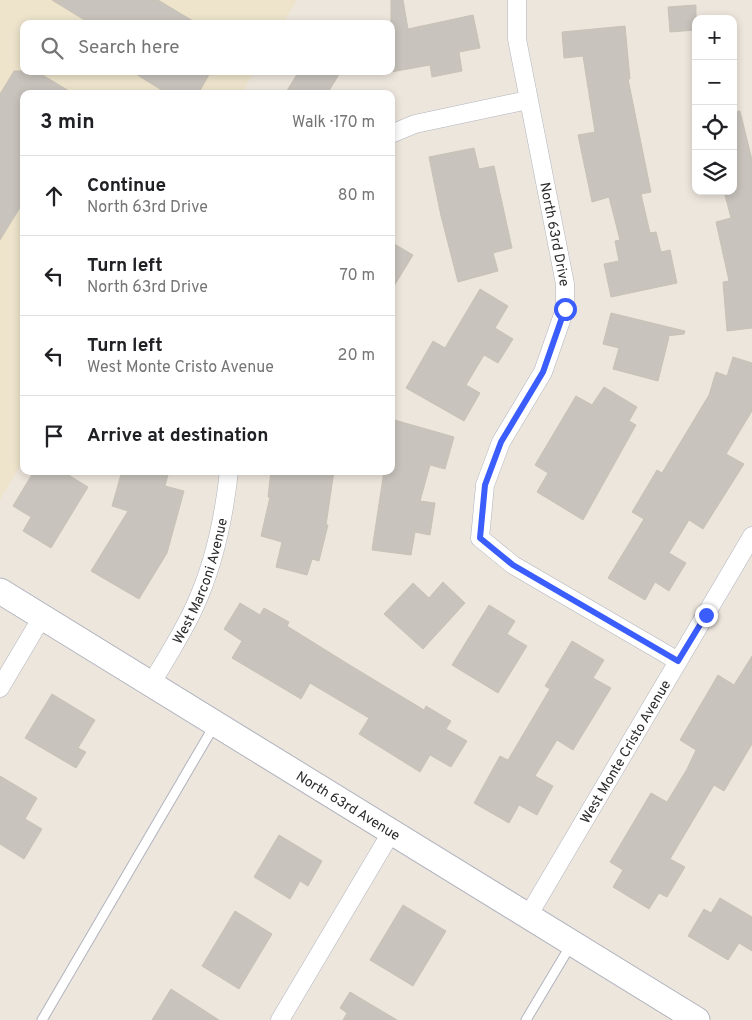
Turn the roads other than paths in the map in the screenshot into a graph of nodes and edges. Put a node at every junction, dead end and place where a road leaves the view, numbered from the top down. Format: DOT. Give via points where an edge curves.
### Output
graph roads {
  1 [pos="517,0"];
  2 [pos="528,100"];
  3 [pos="395,132"];
  4 [pos="228,475"];
  5 [pos="752,536"];
  6 [pos="0,591"];
  7 [pos="42,617"];
  8 [pos="678,661"];
  9 [pos="151,684"];
  10 [pos="0,688"];
  11 [pos="216,724"];
  12 [pos="392,830"];
  13 [pos="528,916"];
  14 [pos="572,943"];
  15 [pos="42,1020"];
  16 [pos="280,1020"];
  17 [pos="526,1020"];
  18 [pos="697,1020"];
  1 -- 2 [label="street" via="517,39"];
  2 -- 3 [label="street" via="415,124"];
  2 -- 8 [label="street, North 63rd Drive" via="565,284 565,309 543,372 501,442 485,485 480,538 513,565"];
  4 -- 9 [label="street, West Marconi Avenue" via="221,527 209,572 194,608"];
  5 -- 8 [label="street, West Monte Cristo Avenue"];
  6 -- 7 [label="street, North 63rd Avenue"];
  7 -- 9 [label="street, North 63rd Avenue"];
  7 -- 10 [label="street"];
  8 -- 13 [label="street, West Monte Cristo Avenue"];
  9 -- 11 [label="street, North 63rd Avenue"];
  11 -- 12 [label="street, North 63rd Avenue"];
  11 -- 15 [label="lane"];
  12 -- 13 [label="street, North 63rd Avenue"];
  12 -- 16 [label="street"];
  13 -- 14 [label="street, North 63rd Avenue"];
  14 -- 17 [label="lane"];
  14 -- 18 [label="street, North 63rd Avenue"];
}
